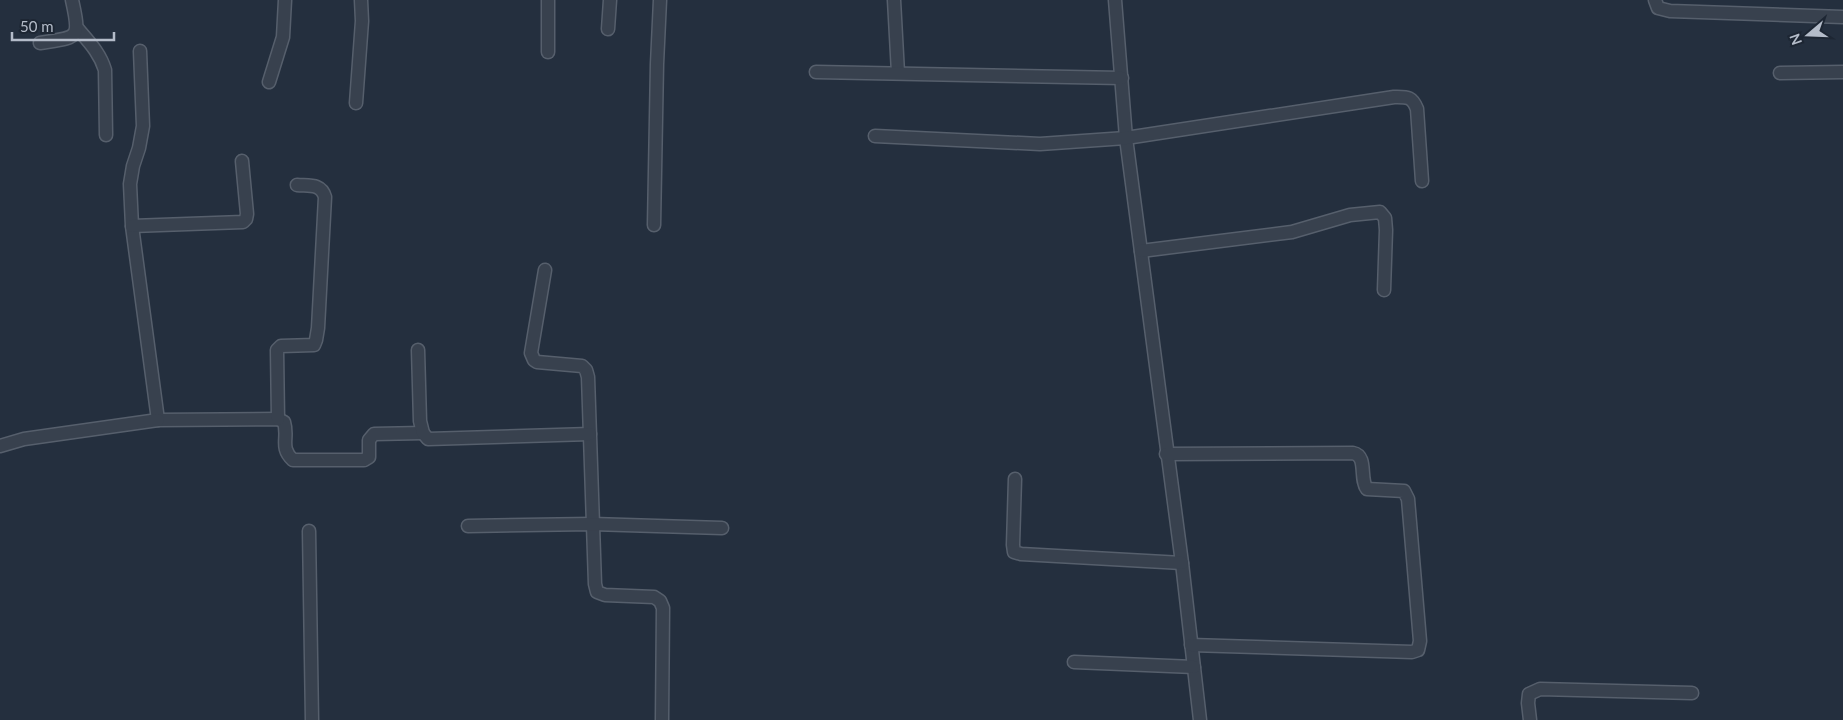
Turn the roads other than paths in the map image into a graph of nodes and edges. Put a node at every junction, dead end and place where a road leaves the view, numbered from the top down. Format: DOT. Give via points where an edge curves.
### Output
graph roads {
  1 [pos="72,0"];
  2 [pos="285,0"];
  3 [pos="361,0"];
  4 [pos="548,0"];
  5 [pos="610,0"];
  6 [pos="660,0"];
  7 [pos="894,0"];
  8 [pos="1115,0"];
  9 [pos="1655,0"];
  10 [pos="1843,18"];
  11 [pos="77,28"];
  12 [pos="608,29"];
  13 [pos="40,43"];
  14 [pos="140,51"];
  15 [pos="548,52"];
  16 [pos="816,72"];
  17 [pos="1843,72"];
  18 [pos="898,73"];
  19 [pos="1780,73"];
  20 [pos="1122,78"];
  21 [pos="269,82"];
  22 [pos="356,103"];
  23 [pos="106,134"];
  24 [pos="875,136"];
  25 [pos="1126,138"];
  26 [pos="242,161"];
  27 [pos="1422,181"];
  28 [pos="297,185"];
  29 [pos="654,225"];
  30 [pos="132,226"];
  31 [pos="1141,251"];
  32 [pos="545,270"];
  33 [pos="1384,290"];
  34 [pos="418,350"];
  35 [pos="278,419"];
  36 [pos="158,420"];
  37 [pos="423,433"];
  38 [pos="590,434"];
  39 [pos="0,446"];
  40 [pos="1166,454"];
  41 [pos="1015,479"];
  42 [pos="592,524"];
  43 [pos="468,526"];
  44 [pos="722,528"];
  45 [pos="309,531"];
  46 [pos="1182,563"];
  47 [pos="1191,645"];
  48 [pos="1074,662"];
  49 [pos="1194,667"];
  50 [pos="1692,693"];
  51 [pos="312,720"];
  52 [pos="662,720"];
  53 [pos="1200,720"];
  54 [pos="1530,720"];
  1 -- 11 [label="street"];
  2 -- 21 [label="street" via="282,37"];
  3 -- 22 [label="street"];
  4 -- 15 [label="street"];
  5 -- 12 [label="street"];
  6 -- 29 [label="street"];
  7 -- 18 [label="street"];
  8 -- 20 [label="street"];
  9 -- 10 [label="street" via="1658,8 1670,11"];
  11 -- 13 [label="street" via="69,38"];
  11 -- 23 [label="street" via="102,62"];
  14 -- 30 [label="street" via="143,126 130,184"];
  16 -- 18 [label="street"];
  17 -- 19 [label="street"];
  18 -- 20 [label="street"];
  20 -- 25 [label="street"];
  24 -- 25 [label="street" via="1040,144"];
  25 -- 27 [label="street" via="1407,97 1417,109"];
  25 -- 31 [label="street"];
  26 -- 30 [label="street" via="247,214 243,222"];
  28 -- 35 [label="street" via="318,186 325,197 318,328 314,345 281,346 277,350"];
  30 -- 36 [label="street"];
  31 -- 33 [label="street" via="1292,232 1350,215 1380,212 1385,218 1386,230"];
  31 -- 40 [label="street"];
  32 -- 38 [label="street" via="532,353 537,362 582,366 586,370"];
  34 -- 37 [label="street"];
  35 -- 36 [label="street"];
  35 -- 37 [label="street" via="284,422 286,454 293,460 364,460 368,457 369,440 374,434"];
  36 -- 39 [label="street" via="24,439"];
  37 -- 38 [label="street" via="428,438"];
  38 -- 42 [label="street"];
  40 -- 46 [label="street"];
  40 -- 47 [label="street" via="1353,452 1361,458 1367,489 1404,491 1408,499 1420,641 1418,650"];
  41 -- 46 [label="street" via="1014,552"];
  42 -- 43 [label="street"];
  42 -- 44 [label="street"];
  42 -- 52 [label="street" via="597,592 654,597 663,608"];
  45 -- 51 [label="street"];
  46 -- 47 [label="street"];
  47 -- 49 [label="street"];
  48 -- 49 [label="street"];
  49 -- 53 [label="street"];
  50 -- 54 [label="street" via="1540,689 1529,694"];
}
